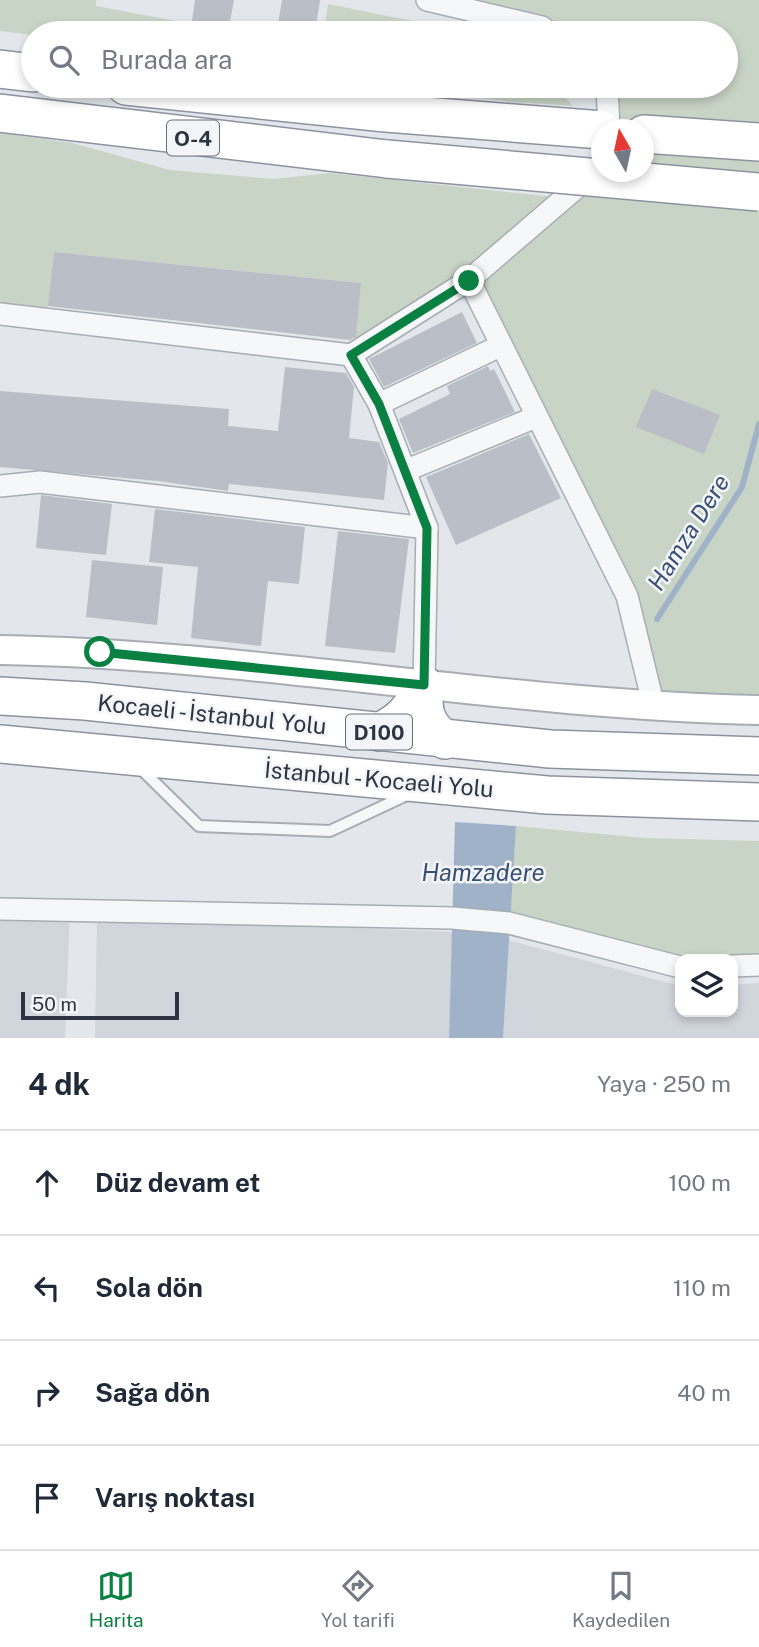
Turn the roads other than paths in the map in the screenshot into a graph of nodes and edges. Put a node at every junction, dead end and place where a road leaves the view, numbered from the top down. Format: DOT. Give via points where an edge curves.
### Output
graph roads {
  1 [pos="427,0"];
  2 [pos="516,21"];
  3 [pos="0,69"];
  4 [pos="21,72"];
  5 [pos="242,98"];
  6 [pos="608,98"];
  7 [pos="0,113"];
  8 [pos="608,119"];
  9 [pos="591,129"];
  10 [pos="654,135"];
  11 [pos="759,142"];
  12 [pos="591,175"];
  13 [pos="759,192"];
  14 [pos="469,281"];
  15 [pos="0,314"];
  16 [pos="500,346"];
  17 [pos="351,355"];
  18 [pos="379,404"];
  19 [pos="536,417"];
  20 [pos="407,470"];
  21 [pos="0,486"];
  22 [pos="427,528"];
  23 [pos="0,650"];
  24 [pos="424,685"];
  25 [pos="0,696"];
  26 [pos="654,707"];
  27 [pos="759,710"];
  28 [pos="379,732"];
  29 [pos="445,740"];
  30 [pos="0,744"];
  31 [pos="127,755"];
  32 [pos="759,756"];
  33 [pos="429,784"];
  34 [pos="742,801"];
  35 [pos="759,818"];
  36 [pos="0,909"];
  37 [pos="759,965"];
  38 [pos="675,966"];
  39 [pos="738,966"];
  1 -- 2 [label="street"];
  3 -- 4 [label="highway"];
  5 -- 9 [label="highway, O-4"];
  6 -- 8 [label="street"];
  7 -- 13 [label="highway, O-4, bridge" via="387,159"];
  10 -- 11 [label="highway"];
  12 -- 14 [label="street"];
  14 -- 16 [label="street"];
  14 -- 17 [label="street"];
  15 -- 17 [label="street"];
  16 -- 18 [label="street"];
  16 -- 19 [label="street"];
  17 -- 18 [label="street"];
  18 -- 20 [label="street"];
  19 -- 20 [label="street"];
  19 -- 26 [label="street" via="627,596"];
  20 -- 22 [label="street"];
  21 -- 22 [label="street" via="40,482"];
  22 -- 24 [label="street"];
  23 -- 24 [label="main road" via="100,652"];
  24 -- 26 [label="main road"];
  24 -- 28 [label="highway" via="410,711"];
  24 -- 29 [label="highway" via="423,712 429,728"];
  25 -- 28 [label="highway, Kocaeli - İstanbul Yolu / D100"];
  26 -- 27 [label="main road"];
  28 -- 29 [label="highway, Kocaeli - İstanbul Yolu / D100"];
  29 -- 32 [label="highway, Kocaeli - İstanbul Yolu / D100" via="550,749"];
  30 -- 31 [label="highway, İstanbul - Kocaeli Yolu / D100"];
  31 -- 33 [label="highway, İstanbul - Kocaeli Yolu / D100"];
  31 -- 33 [label="lane" via="199,826 330,831"];
  33 -- 34 [label="highway, İstanbul - Kocaeli Yolu / D100" via="547,795"];
  34 -- 35 [label="highway"];
  36 -- 38 [label="street" via="452,918 509,923"];
  37 -- 39 [label="street"];
}
